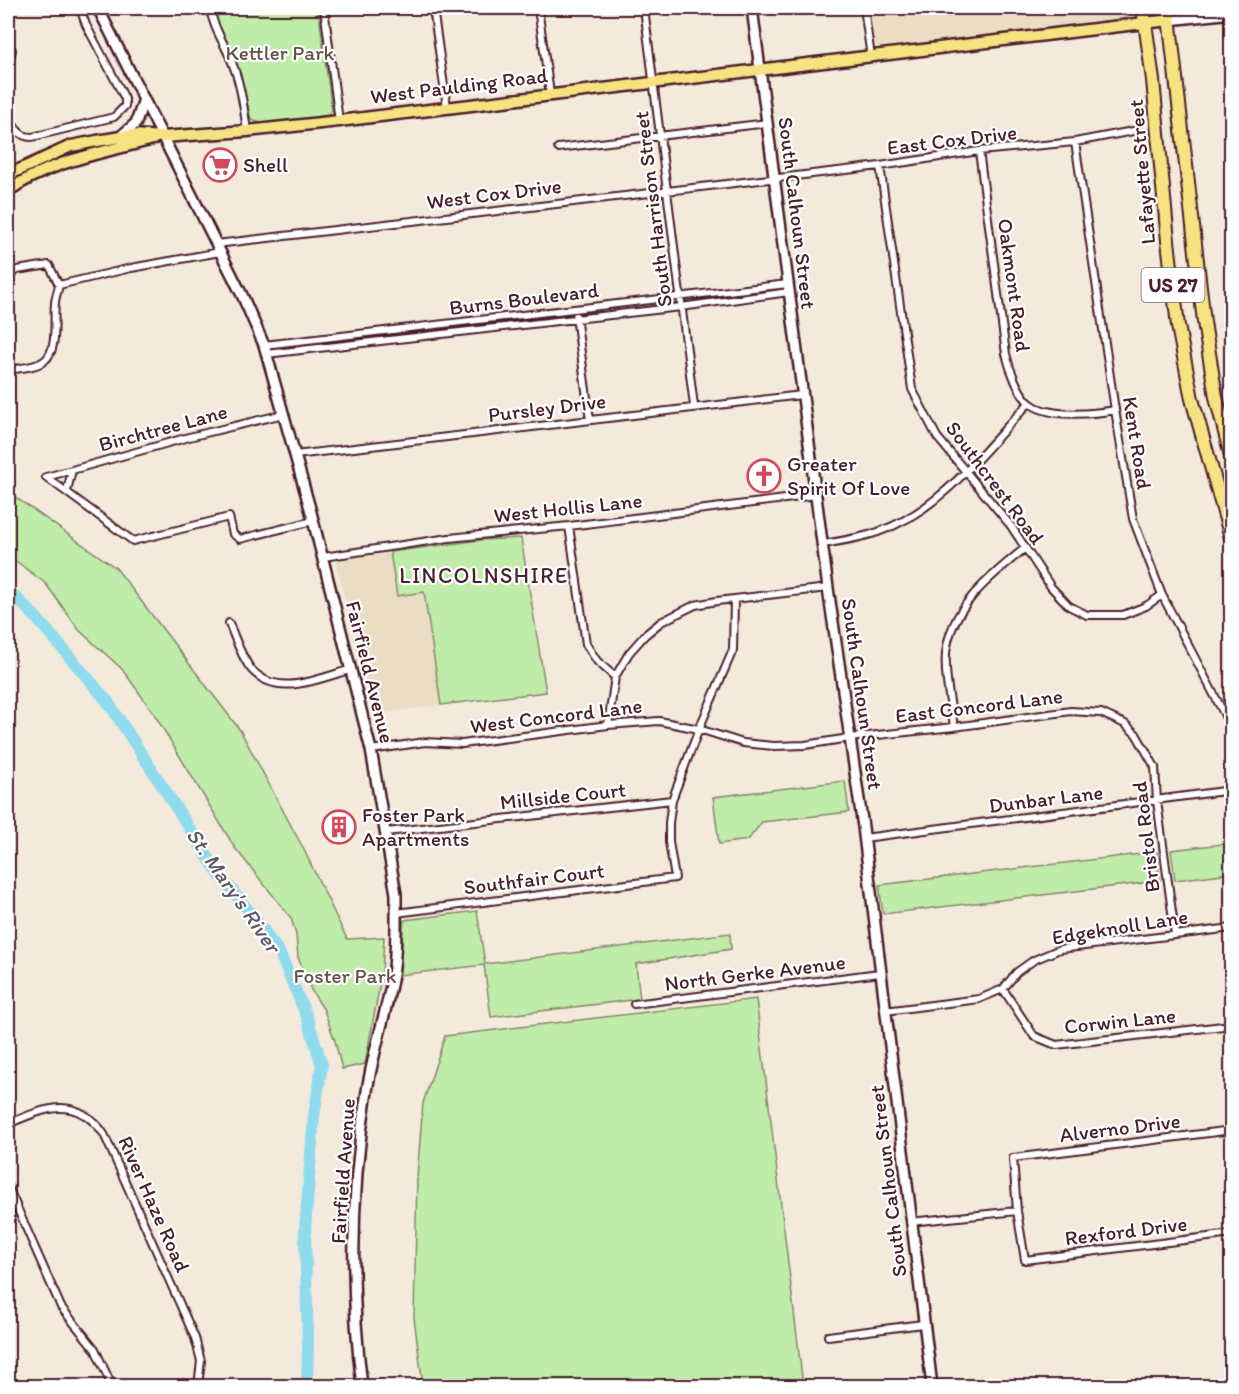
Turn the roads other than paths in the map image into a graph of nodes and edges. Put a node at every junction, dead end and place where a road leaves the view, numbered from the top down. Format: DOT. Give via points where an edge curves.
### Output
graph roads {
  1 [pos="80,8"];
  2 [pos="98,8"];
  3 [pos="210,8"];
  4 [pos="324,8"];
  5 [pos="433,8"];
  6 [pos="538,8"];
  7 [pos="644,8"];
  8 [pos="752,8"];
  9 [pos="864,8"];
  10 [pos="1143,8"];
  11 [pos="1232,13"];
  12 [pos="1168,14"];
  13 [pos="1145,23"];
  14 [pos="12,50"];
  15 [pos="871,57"];
  16 [pos="8,69"];
  17 [pos="761,70"];
  18 [pos="654,82"];
  19 [pos="550,94"];
  20 [pos="144,99"];
  21 [pos="447,107"];
  22 [pos="8,114"];
  23 [pos="339,121"];
  24 [pos="768,123"];
  25 [pos="247,131"];
  26 [pos="1133,131"];
  27 [pos="661,136"];
  28 [pos="121,137"];
  29 [pos="162,137"];
  30 [pos="1075,142"];
  31 [pos="558,148"];
  32 [pos="979,151"];
  33 [pos="880,166"];
  34 [pos="8,175"];
  35 [pos="775,178"];
  36 [pos="668,190"];
  37 [pos="8,191"];
  38 [pos="218,248"];
  39 [pos="8,276"];
  40 [pos="59,285"];
  41 [pos="789,288"];
  42 [pos="680,297"];
  43 [pos="681,307"];
  44 [pos="575,309"];
  45 [pos="576,318"];
  46 [pos="265,350"];
  47 [pos="8,370"];
  48 [pos="802,395"];
  49 [pos="1029,403"];
  50 [pos="694,406"];
  51 [pos="1115,410"];
  52 [pos="284,414"];
  53 [pos="590,420"];
  54 [pos="295,455"];
  55 [pos="1232,460"];
  56 [pos="72,470"];
  57 [pos="965,471"];
  58 [pos="67,491"];
  59 [pos="817,495"];
  60 [pos="313,521"];
  61 [pos="569,526"];
  62 [pos="1232,541"];
  63 [pos="824,544"];
  64 [pos="1025,548"];
  65 [pos="322,557"];
  66 [pos="828,588"];
  67 [pos="1162,596"];
  68 [pos="735,599"];
  69 [pos="229,623"];
  70 [pos="352,669"];
  71 [pos="615,677"];
  72 [pos="1112,717"];
  73 [pos="608,724"];
  74 [pos="954,728"];
  75 [pos="699,729"];
  76 [pos="1232,729"];
  77 [pos="849,738"];
  78 [pos="371,750"];
  79 [pos="1232,790"];
  80 [pos="672,800"];
  81 [pos="1157,801"];
  82 [pos="386,832"];
  83 [pos="864,838"];
  84 [pos="396,913"];
  85 [pos="1232,928"];
  86 [pos="1175,934"];
  87 [pos="880,973"];
  88 [pos="1003,989"];
  89 [pos="634,1005"];
  90 [pos="885,1011"];
  91 [pos="1232,1025"];
  92 [pos="8,1124"];
  93 [pos="1232,1130"];
  94 [pos="8,1187"];
  95 [pos="1017,1211"];
  96 [pos="910,1222"];
  97 [pos="1232,1234"];
  98 [pos="923,1324"];
  99 [pos="828,1336"];
  100 [pos="112,1386"];
  101 [pos="198,1386"];
  102 [pos="362,1386"];
  103 [pos="932,1386"];
  1 -- 22 [label="street" via="125,106 114,117 32,137 22,135"];
  2 -- 20 [label="main road, Fairfield Avenue"];
  3 -- 25 [label="street" via="215,28 234,66"];
  4 -- 23 [label="street"];
  5 -- 21 [label="street"];
  6 -- 19 [label="street"];
  7 -- 18 [label="street, South Harrison Street"];
  8 -- 17 [label="main road, South Calhoun Street"];
  9 -- 15 [label="street"];
  10 -- 13 [label="highway, Lafayette Street / US 27"];
  11 -- 12 [label="main road"];
  12 -- 13 [label="main road, West Paulding Road"];
  12 -- 55 [label="highway, Lafayette Street / US 27" via="1204,322 1216,398"];
  13 -- 15 [label="main road, West Paulding Road"];
  13 -- 62 [label="highway, Lafayette Street / US 27" via="1178,326 1194,410"];
  14 -- 16 [label="street"];
  15 -- 17 [label="main road, West Paulding Road"];
  17 -- 18 [label="main road, West Paulding Road"];
  17 -- 24 [label="main road, South Calhoun Street"];
  18 -- 19 [label="main road, West Paulding Road"];
  18 -- 27 [label="street, South Harrison Street"];
  19 -- 21 [label="main road, West Paulding Road"];
  20 -- 28 [label="main road" via="136,123"];
  20 -- 29 [label="main road, Fairfield Avenue"];
  21 -- 23 [label="main road, West Paulding Road"];
  23 -- 25 [label="main road, West Paulding Road"];
  24 -- 27 [label="street"];
  24 -- 35 [label="main road, South Calhoun Street"];
  25 -- 29 [label="main road, West Paulding Road"];
  26 -- 30 [label="street, East Cox Drive"];
  27 -- 31 [label="street"];
  27 -- 36 [label="street, South Harrison Street"];
  28 -- 29 [label="main road"];
  28 -- 34 [label="main road" via="71,146"];
  29 -- 37 [label="main road" via="71,159"];
  29 -- 38 [label="main road, Fairfield Avenue"];
  30 -- 32 [label="street, East Cox Drive"];
  30 -- 51 [label="street, Kent Road"];
  32 -- 33 [label="street, East Cox Drive"];
  32 -- 49 [label="street, Oakmont Road" via="1006,354 1010,370"];
  33 -- 35 [label="street, East Cox Drive"];
  33 -- 57 [label="street, Southcrest Road" via="912,389 937,437"];
  35 -- 36 [label="street, West Cox Drive"];
  35 -- 41 [label="main road, South Calhoun Street"];
  36 -- 38 [label="street, West Cox Drive"];
  36 -- 42 [label="street, South Harrison Street"];
  38 -- 40 [label="street, West Cox Drive"];
  38 -- 46 [label="main road, Fairfield Avenue"];
  39 -- 40 [label="street" via="17,270 49,265"];
  40 -- 47 [label="street" via="49,355 30,367"];
  41 -- 42 [label="street, Burns Boulevard"];
  41 -- 43 [label="street, Burns Boulevard"];
  41 -- 48 [label="main road, South Calhoun Street"];
  42 -- 43 [label="street, South Harrison Street"];
  42 -- 44 [label="street, Burns Boulevard"];
  43 -- 45 [label="street, Burns Boulevard"];
  43 -- 50 [label="street, South Harrison Street"];
  44 -- 45 [label="street"];
  44 -- 46 [label="street, Burns Boulevard"];
  45 -- 46 [label="street, Burns Boulevard"];
  45 -- 53 [label="street"];
  46 -- 52 [label="main road, Fairfield Avenue"];
  48 -- 50 [label="street, Pursley Drive"];
  48 -- 59 [label="main road, South Calhoun Street"];
  49 -- 51 [label="street" via="1077,415"];
  49 -- 57 [label="street"];
  50 -- 53 [label="street, Pursley Drive"];
  51 -- 67 [label="street, Kent Road" via="1133,519"];
  52 -- 54 [label="main road, Fairfield Avenue"];
  52 -- 56 [label="street, Birchtree Lane"];
  53 -- 54 [label="street, Pursley Drive"];
  54 -- 60 [label="main road, Fairfield Avenue"];
  56 -- 58 [label="street"];
  56 -- 58 [label="street, Birchtree Lane" via="46,477"];
  57 -- 63 [label="street" via="923,508 895,524"];
  57 -- 64 [label="street, Southcrest Road"];
  58 -- 60 [label="street" via="133,541 229,517 233,534 240,539"];
  59 -- 61 [label="street, West Hollis Lane"];
  59 -- 63 [label="main road, South Calhoun Street"];
  60 -- 65 [label="main road, Fairfield Avenue"];
  61 -- 65 [label="street, West Hollis Lane" via="449,538"];
  61 -- 71 [label="street" via="586,644"];
  63 -- 66 [label="main road, South Calhoun Street"];
  64 -- 67 [label="street, Southcrest Road" via="1063,600 1087,615 1123,615"];
  64 -- 74 [label="street" via="974,593 955,622 946,655"];
  65 -- 70 [label="main road, Fairfield Avenue"];
  66 -- 68 [label="street"];
  66 -- 77 [label="main road, South Calhoun Street"];
  67 -- 76 [label="street, Kent Road"];
  68 -- 71 [label="street" via="695,605 661,622 629,653"];
  68 -- 75 [label="street" via="733,650"];
  69 -- 70 [label="street" via="247,663 270,683 294,685"];
  70 -- 78 [label="main road, Fairfield Avenue"];
  71 -- 73 [label="street"];
  72 -- 74 [label="street, East Concord Lane" via="1071,711"];
  72 -- 81 [label="street, Bristol Road" via="1136,734 1155,767"];
  73 -- 75 [label="street, West Concord Lane" via="659,721"];
  73 -- 78 [label="street, West Concord Lane" via="462,744 425,742"];
  74 -- 77 [label="street, East Concord Lane"];
  75 -- 77 [label="street, West Concord Lane" via="743,743 774,746"];
  75 -- 80 [label="street"];
  77 -- 83 [label="main road, South Calhoun Street"];
  78 -- 82 [label="main road, Fairfield Avenue"];
  79 -- 81 [label="street, Dunbar Lane"];
  80 -- 82 [label="street, Millside Court"];
  80 -- 84 [label="street, Southfair Court" via="669,842 675,878"];
  81 -- 83 [label="street, Dunbar Lane"];
  81 -- 86 [label="street, Bristol Road"];
  82 -- 84 [label="main road, Fairfield Avenue"];
  83 -- 87 [label="main road, South Calhoun Street"];
  84 -- 102 [label="main road, Fairfield Avenue" via="393,973 367,1090 360,1147 354,1263"];
  85 -- 86 [label="street, Edgeknoll Lane"];
  86 -- 88 [label="street, Edgeknoll Lane" via="1060,950 1034,960"];
  87 -- 89 [label="street, North Gerke Avenue"];
  87 -- 90 [label="main road, South Calhoun Street"];
  88 -- 90 [label="street, Edgeknoll Lane" via="979,999"];
  88 -- 91 [label="street, Corwin Lane" via="1034,1036 1056,1045"];
  90 -- 96 [label="main road, South Calhoun Street"];
  92 -- 101 [label="street, River Haze Road" via="59,1106 79,1111 97,1124 195,1338 201,1362"];
  93 -- 95 [label="street, Alverno Drive" via="1013,1158"];
  94 -- 100 [label="street" via="61,1307 95,1349"];
  95 -- 96 [label="street"];
  95 -- 97 [label="street, Rexford Drive" via="1025,1260"];
  96 -- 98 [label="main road, South Calhoun Street"];
  98 -- 99 [label="street"];
  98 -- 103 [label="main road, South Calhoun Street"];
}
